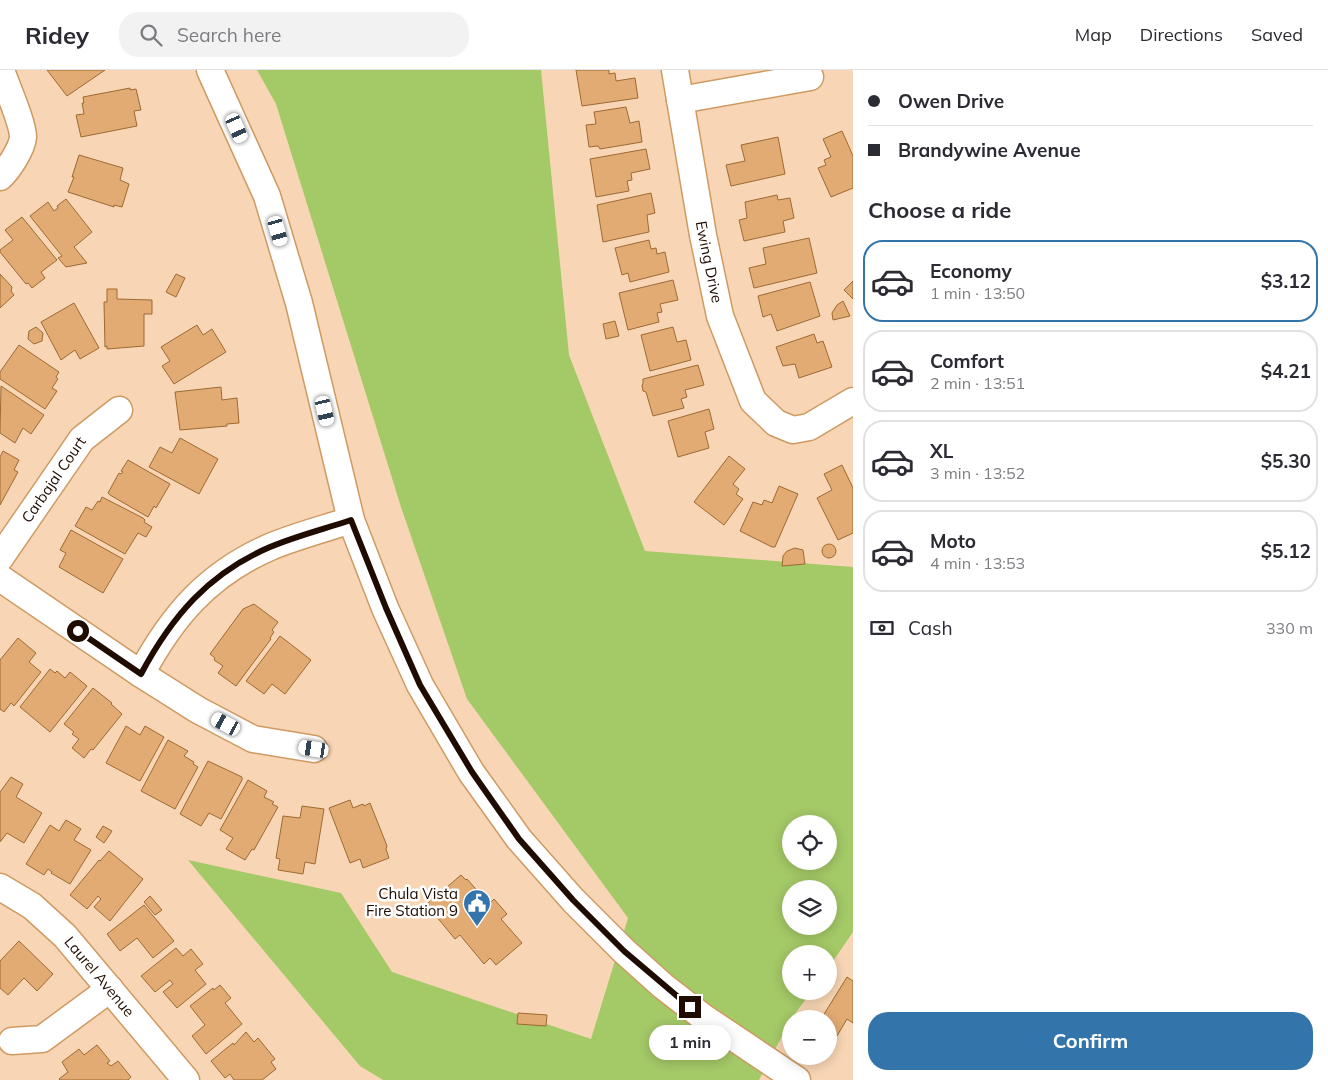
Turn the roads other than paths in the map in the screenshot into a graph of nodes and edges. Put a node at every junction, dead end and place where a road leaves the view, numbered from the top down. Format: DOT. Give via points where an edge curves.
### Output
graph roads {
  1 [pos="1,70"];
  2 [pos="210,70"];
  3 [pos="675,70"];
  4 [pos="810,77"];
  5 [pos="680,100"];
  6 [pos="0,177"];
  7 [pos="853,401"];
  8 [pos="119,410"];
  9 [pos="351,520"];
  10 [pos="0,558"];
  11 [pos="0,578"];
  12 [pos="141,674"];
  13 [pos="314,749"];
  14 [pos="0,887"];
  15 [pos="110,989"];
  16 [pos="12,1041"];
  17 [pos="186,1080"];
  18 [pos="797,1080"];
  1 -- 6 [label="street" via="23,138 7,171"];
  2 -- 9 [label="street" via="267,196 299,303"];
  3 -- 5 [label="street, Ewing Drive"];
  4 -- 5 [label="street"];
  5 -- 7 [label="street, Ewing Drive" via="720,316 753,401 776,423 793,430 809,427"];
  8 -- 10 [label="street, Carbajal Court" via="82,440"];
  9 -- 12 [label="street" via="270,547 214,580 168,628"];
  9 -- 18 [label="street" via="420,685 472,772 519,839 573,900 663,986"];
  11 -- 12 [label="street"];
  12 -- 13 [label="street" via="198,710 253,739"];
  14 -- 15 [label="street, Laurel Avenue" via="32,906 66,936"];
  15 -- 16 [label="street" via="42,1039"];
  15 -- 17 [label="street, Laurel Avenue"];
}
